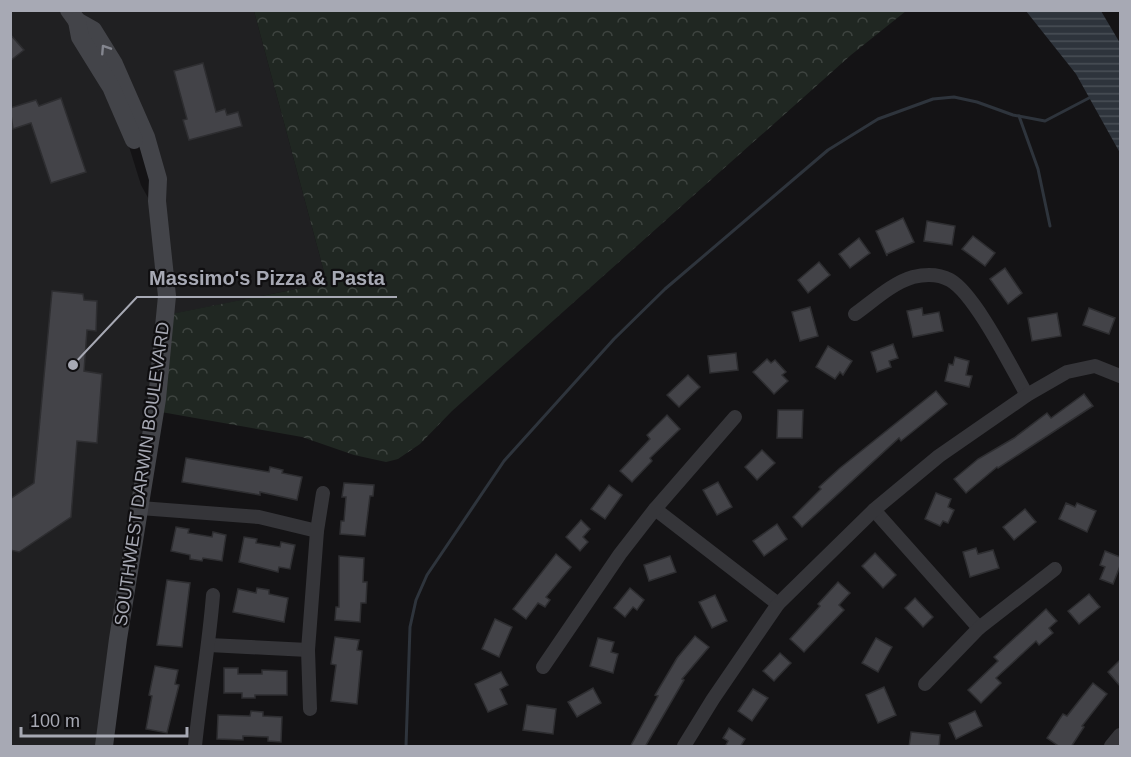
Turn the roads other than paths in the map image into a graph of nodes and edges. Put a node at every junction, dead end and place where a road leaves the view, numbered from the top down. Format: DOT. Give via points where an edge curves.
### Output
graph roads {
  1 [pos="73,16"];
  2 [pos="855,314"];
  3 [pos="1120,376"];
  4 [pos="1027,394"];
  5 [pos="735,417"];
  6 [pos="323,493"];
  7 [pos="140,508"];
  8 [pos="655,509"];
  9 [pos="874,510"];
  10 [pos="317,531"];
  11 [pos="1055,569"];
  12 [pos="213,595"];
  13 [pos="778,604"];
  14 [pos="979,628"];
  15 [pos="210,645"];
  16 [pos="308,650"];
  17 [pos="543,667"];
  18 [pos="926,684"];
  19 [pos="310,709"];
  20 [pos="1120,735"];
  21 [pos="104,747"];
  22 [pos="195,747"];
  23 [pos="684,747"];
  24 [pos="1111,747"];
  1 -- 7 [label="street, SOUTHWEST DARWIN BOULEVARD" via="80,37 116,97 157,201 167,296"];
  2 -- 4 [label="street" via="912,277 948,279 969,297"];
  3 -- 4 [label="street" via="1095,366 1067,372"];
  4 -- 9 [label="street" via="939,456"];
  5 -- 8 [label="street"];
  6 -- 10 [label="street"];
  7 -- 10 [label="street" via="259,517"];
  7 -- 21 [label="street, SOUTHWEST DARWIN BOULEVARD"];
  8 -- 13 [label="street"];
  8 -- 17 [label="street"];
  9 -- 13 [label="street"];
  9 -- 14 [label="street"];
  10 -- 16 [label="street"];
  11 -- 14 [label="street"];
  12 -- 15 [label="street"];
  13 -- 23 [label="street"];
  14 -- 18 [label="street"];
  15 -- 16 [label="street"];
  15 -- 22 [label="street"];
  16 -- 19 [label="street"];
  20 -- 24 [label="street"];
}
